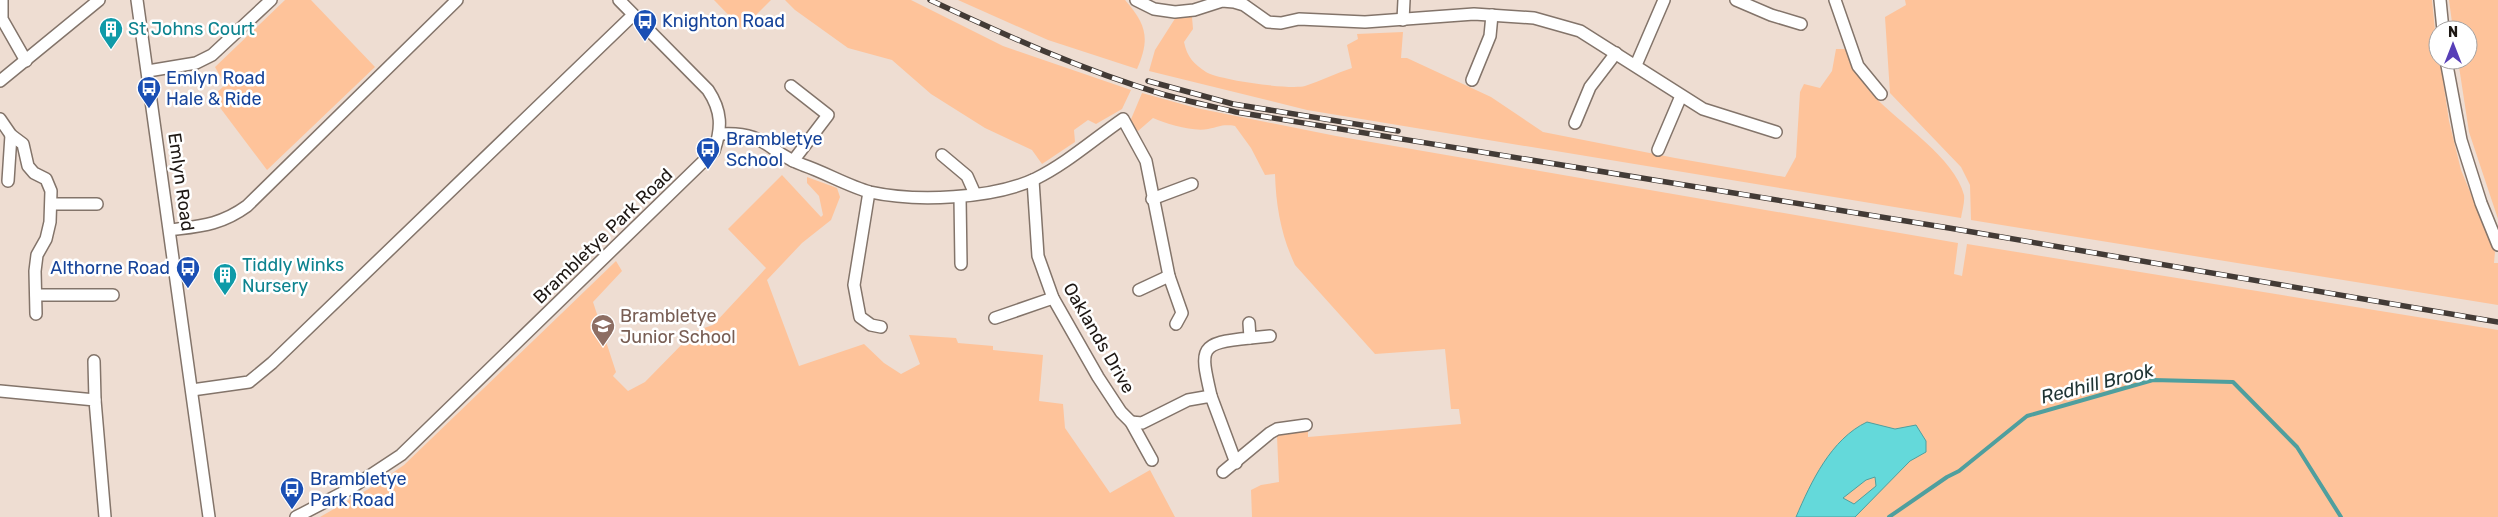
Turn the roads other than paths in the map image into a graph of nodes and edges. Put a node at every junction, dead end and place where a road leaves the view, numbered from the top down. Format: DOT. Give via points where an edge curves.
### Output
graph roads {
  1 [pos="2,0"];
  2 [pos="99,0"];
  3 [pos="137,0"];
  4 [pos="271,0"];
  5 [pos="619,0"];
  6 [pos="1136,0"];
  7 [pos="1404,0"];
  8 [pos="1664,0"];
  9 [pos="1736,0"];
  10 [pos="1835,0"];
  11 [pos="2440,0"];
  12 [pos="449,2"];
  13 [pos="633,15"];
  14 [pos="1492,15"];
  15 [pos="1404,20"];
  16 [pos="2442,20"];
  17 [pos="1800,24"];
  18 [pos="1616,53"];
  19 [pos="26,61"];
  20 [pos="1636,65"];
  21 [pos="2448,70"];
  22 [pos="148,71"];
  23 [pos="1472,80"];
  24 [pos="0,81"];
  25 [pos="791,86"];
  26 [pos="1881,94"];
  27 [pos="1681,96"];
  28 [pos="0,119"];
  29 [pos="1575,123"];
  30 [pos="1776,132"];
  31 [pos="720,134"];
  32 [pos="11,135"];
  33 [pos="1658,150"];
  34 [pos="942,155"];
  35 [pos="794,161"];
  36 [pos="1033,180"];
  37 [pos="8,181"];
  38 [pos="1192,184"];
  39 [pos="869,192"];
  40 [pos="975,194"];
  41 [pos="960,197"];
  42 [pos="1152,199"];
  43 [pos="52,204"];
  44 [pos="97,204"];
  45 [pos="170,230"];
  46 [pos="2498,245"];
  47 [pos="961,264"];
  48 [pos="1169,276"];
  49 [pos="1139,290"];
  50 [pos="36,295"];
  51 [pos="112,295"];
  52 [pos="1053,298"];
  53 [pos="36,314"];
  54 [pos="995,318"];
  55 [pos="1249,323"];
  56 [pos="1176,324"];
  57 [pos="881,328"];
  58 [pos="1270,336"];
  59 [pos="1250,338"];
  60 [pos="94,361"];
  61 [pos="192,390"];
  62 [pos="0,391"];
  63 [pos="1211,396"];
  64 [pos="95,400"];
  65 [pos="1131,422"];
  66 [pos="1306,425"];
  67 [pos="1152,460"];
  68 [pos="1236,463"];
  69 [pos="1223,472"];
  70 [pos="106,517"];
  71 [pos="209,517"];
  72 [pos="296,517"];
  1 -- 19 [label="street" via="2,19"];
  2 -- 19 [label="street"];
  3 -- 22 [label="street, Emlyn Road"];
  4 -- 22 [label="street" via="212,55 196,63"];
  5 -- 13 [label="street"];
  6 -- 15 [label="street" via="1154,9 1175,12 1222,1 1234,2 1268,22 1281,23 1318,18 1366,22"];
  7 -- 15 [label="street"];
  8 -- 20 [label="street"];
  9 -- 17 [label="street"];
  10 -- 26 [label="street" via="1858,66"];
  11 -- 16 [label="street"];
  12 -- 45 [label="street" via="247,206 231,218"];
  13 -- 31 [label="street" via="708,90 720,115"];
  13 -- 61 [label="street" via="272,363 249,382"];
  14 -- 15 [label="street"];
  14 -- 18 [label="street" via="1534,18 1580,31"];
  14 -- 23 [label="street" via="1490,36"];
  18 -- 20 [label="street"];
  18 -- 29 [label="street" via="1590,87"];
  19 -- 24 [label="street"];
  20 -- 27 [label="street"];
  21 -- 46 [label="street" via="2461,140"];
  22 -- 45 [label="street, Emlyn Road"];
  25 -- 35 [label="street" via="828,115"];
  27 -- 30 [label="street" via="1703,109"];
  27 -- 33 [label="street"];
  28 -- 32 [label="street"];
  31 -- 35 [label="street" via="753,136"];
  31 -- 72 [label="street, Brambletye Park Road" via="714,151 702,165 401,455 348,490"];
  32 -- 37 [label="street"];
  32 -- 43 [label="street" via="23,144 28,166 46,179"];
  34 -- 40 [label="street" via="967,176"];
  35 -- 39 [label="street"];
  36 -- 40 [label="street"];
  36 -- 42 [label="street" via="1123,119 1146,161"];
  36 -- 52 [label="street, Oaklands Drive" via="1038,256"];
  38 -- 42 [label="street"];
  39 -- 41 [label="street"];
  39 -- 57 [label="street" via="854,285 860,317"];
  40 -- 41 [label="street"];
  41 -- 47 [label="street"];
  42 -- 48 [label="street"];
  43 -- 44 [label="street"];
  43 -- 50 [label="street" via="46,239 37,255"];
  45 -- 61 [label="street, Emlyn Road"];
  48 -- 49 [label="street"];
  48 -- 56 [label="street" via="1182,313"];
  50 -- 51 [label="street"];
  50 -- 53 [label="street"];
  52 -- 54 [label="street"];
  52 -- 65 [label="street, Oaklands Drive" via="1098,376"];
  55 -- 59 [label="street"];
  58 -- 59 [label="street"];
  59 -- 63 [label="street" via="1223,340 1204,353"];
  60 -- 64 [label="street"];
  61 -- 71 [label="street, Emlyn Road"];
  62 -- 64 [label="street"];
  63 -- 65 [label="street" via="1188,400 1142,423"];
  63 -- 68 [label="street"];
  64 -- 70 [label="street"];
  65 -- 67 [label="street, Oaklands Drive"];
  66 -- 68 [label="street" via="1277,429"];
  68 -- 69 [label="street"];
}
